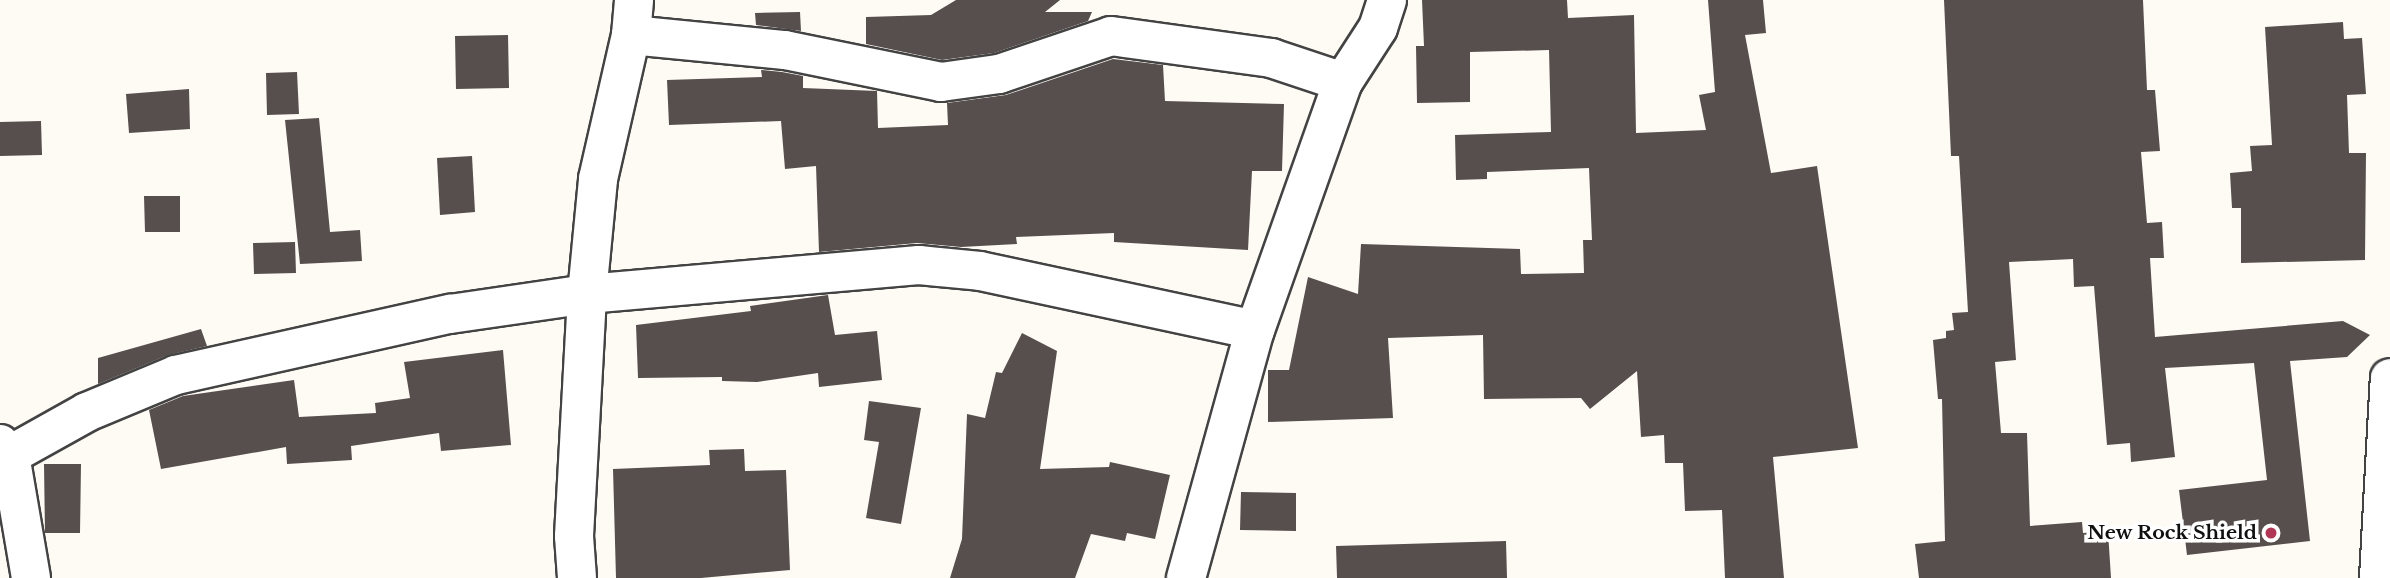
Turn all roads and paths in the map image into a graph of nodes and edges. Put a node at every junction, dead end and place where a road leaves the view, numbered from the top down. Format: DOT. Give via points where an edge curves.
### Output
graph roads {
  1 [pos="1387,0"];
  2 [pos="633,17"];
  3 [pos="1343,82"];
  4 [pos="587,294"];
  5 [pos="1255,330"];
  6 [pos="2390,379"];
  7 [pos="5,449"];
  8 [pos="31,578"];
  9 [pos="577,578"];
  10 [pos="1186,578"];
  11 [pos="2379,578"];
  1 -- 3 [label="street" via="1377,28"];
  2 -- 3 [label="street" via="941,82 999,74 1111,36 1272,58"];
  2 -- 4 [label="street" via="598,179"];
  3 -- 5 [label="street"];
  4 -- 5 [label="street" via="919,265 980,271"];
  4 -- 7 [label="street" via="450,314 176,375"];
  4 -- 9 [label="street" via="574,536"];
  5 -- 10 [label="street"];
  6 -- 11 [label="street"];
  7 -- 8 [label="street"];
}
